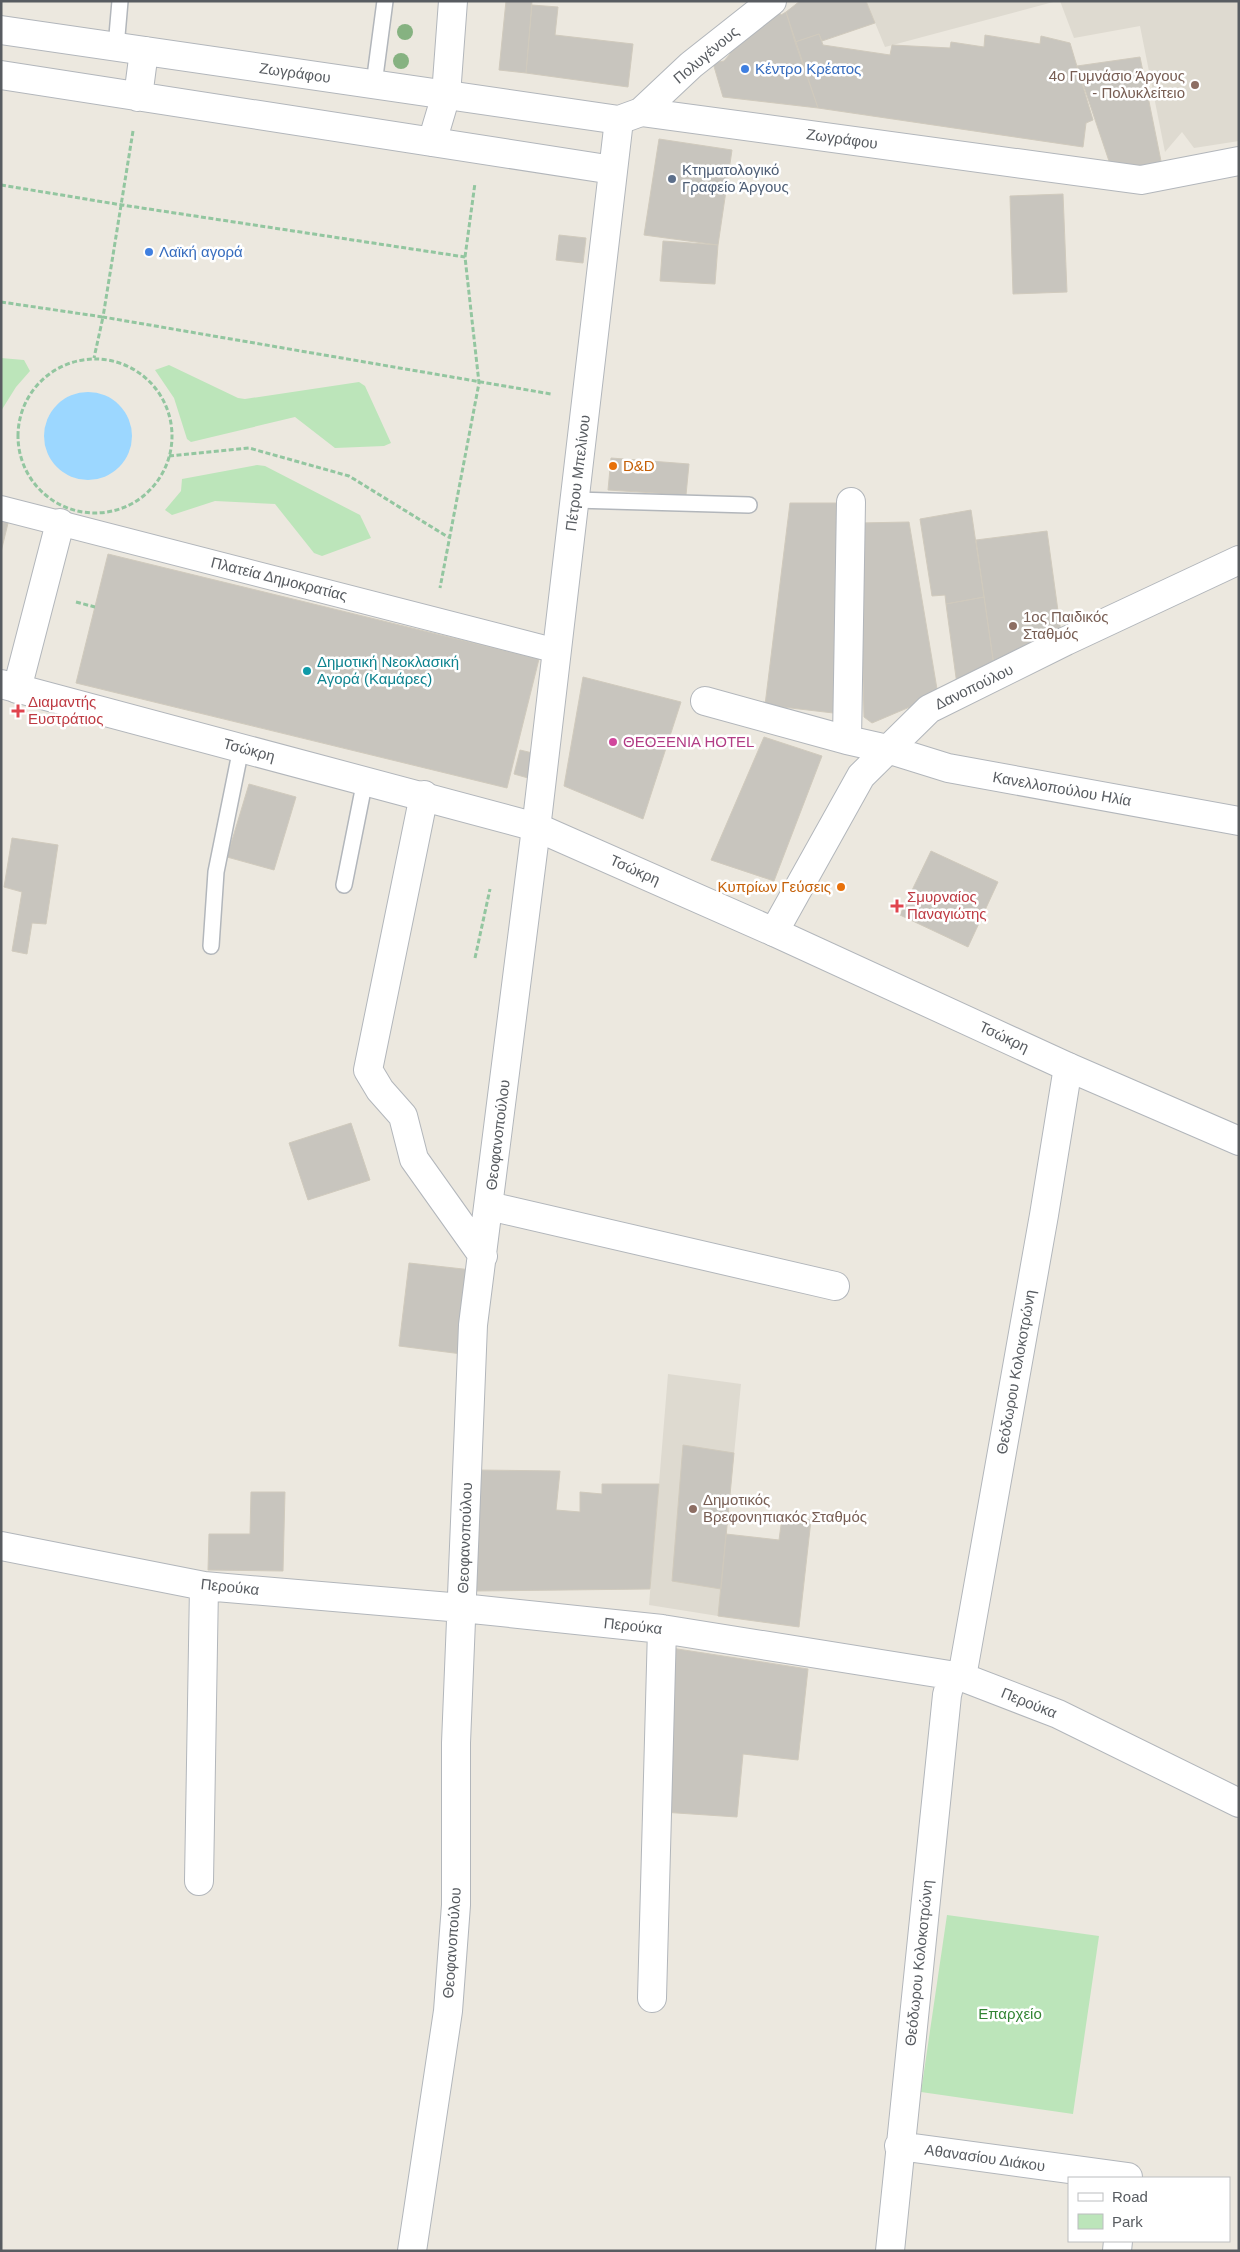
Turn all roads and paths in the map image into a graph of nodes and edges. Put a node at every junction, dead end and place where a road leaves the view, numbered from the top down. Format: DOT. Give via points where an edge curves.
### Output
graph roads {
  1 [pos="120,1"];
  2 [pos="385,1"];
  3 [pos="453,1"];
  4 [pos="772,1"];
  5 [pos="1,30"];
  6 [pos="116,47"];
  7 [pos="144,51"];
  8 [pos="1,76"];
  9 [pos="374,84"];
  10 [pos="446,95"];
  11 [pos="138,96"];
  12 [pos="630,116"];
  13 [pos="432,142"];
  14 [pos="480,150"];
  15 [pos="1239,161"];
  16 [pos="613,170"];
  17 [pos="1,184"];
  18 [pos="122,205"];
  19 [pos="464,257"];
  20 [pos="1,302"];
  21 [pos="102,317"];
  22 [pos="94,358"];
  23 [pos="479,383"];
  24 [pos="586,400"];
  25 [pos="169,456"];
  26 [pos="574,500"];
  27 [pos="850,502"];
  28 [pos="749,505"];
  29 [pos="1,508"];
  30 [pos="60,523"];
  31 [pos="448,537"];
  32 [pos="1239,560"];
  33 [pos="434,619"];
  34 [pos="557,651"];
  35 [pos="9,686"];
  36 [pos="706,701"];
  37 [pos="847,740"];
  38 [pos="241,748"];
  39 [pos="887,749"];
  40 [pos="365,780"];
  41 [pos="424,795"];
  42 [pos="1239,821"];
  43 [pos="536,827"];
  44 [pos="344,885"];
  45 [pos="774,932"];
  46 [pos="211,946"];
  47 [pos="1068,1067"];
  48 [pos="1239,1141"];
  49 [pos="489,1206"];
  50 [pos="483,1256"];
  51 [pos="834,1286"];
  52 [pos="1,1546"];
  53 [pos="204,1586"];
  54 [pos="462,1608"];
  55 [pos="662,1629"];
  56 [pos="957,1676"];
  57 [pos="1239,1803"];
  58 [pos="200,1881"];
  59 [pos="652,1998"];
  60 [pos="899,2146"];
  61 [pos="1128,2177"];
  62 [pos="412,2251"];
  63 [pos="890,2251"];
  1 -- 6 [label="lane"];
  2 -- 9 [label="lane"];
  3 -- 10 [label="street"];
  4 -- 12 [label="street, Πολυγένους"];
  5 -- 6 [label="street, Ζωγράφου"];
  6 -- 7 [label="street, Ζωγράφου"];
  7 -- 9 [label="street, Ζωγράφου"];
  7 -- 11 [label="street"];
  8 -- 11 [label="street"];
  9 -- 10 [label="street, Ζωγράφου"];
  10 -- 12 [label="street, Ζωγράφου"];
  10 -- 13 [label="street"];
  11 -- 13 [label="street"];
  11 -- 18 [label="path"];
  12 -- 15 [label="street, Ζωγράφου" via="1141,180"];
  12 -- 16 [label="street, Πέτρου Μπελίνου"];
  13 -- 14 [label="street"];
  14 -- 16 [label="street"];
  14 -- 19 [label="path"];
  16 -- 24 [label="street, Πέτρου Μπελίνου"];
  17 -- 18 [label="path"];
  18 -- 19 [label="path"];
  18 -- 21 [label="path"];
  19 -- 23 [label="path"];
  20 -- 21 [label="path"];
  21 -- 22 [label="path"];
  21 -- 23 [label="path"];
  22 -- 25 [label="path" via="132,368 156,388 168,409 172,432"];
  22 -- 25 [label="path" via="68,364 44,377 27,398 18,423 18,450 28,475 46,496 67,510 92,513 118,509 141,498 158,479"];
  23 -- 24 [label="path"];
  23 -- 31 [label="path"];
  24 -- 26 [label="street, Πέτρου Μπελίνου"];
  25 -- 31 [label="path" via="249,448 349,476"];
  26 -- 28 [label="lane"];
  26 -- 34 [label="street, Πέτρου Μπελίνου"];
  27 -- 37 [label="street"];
  29 -- 30 [label="street, Πλατεία Δημοκρατίας"];
  30 -- 33 [label="street, Πλατεία Δημοκρατίας"];
  30 -- 35 [label="street"];
  31 -- 33 [label="path"];
  32 -- 39 [label="street, Δανοπούλου" via="929,710"];
  33 -- 34 [label="street, Πλατεία Δημοκρατίας"];
  34 -- 43 [label="street, Πέτρου Μπελίνου"];
  35 -- 38 [label="street, Τσώκρη"];
  36 -- 37 [label="street, Κανελλοπούλου Ηλία"];
  37 -- 39 [label="street, Κανελλοπούλου Ηλία"];
  38 -- 40 [label="street, Τσώκρη"];
  38 -- 46 [label="lane" via="216,872"];
  39 -- 42 [label="street, Κανελλοπούλου Ηλία" via="948,768"];
  39 -- 45 [label="street, Δανοπούλου" via="861,776"];
  40 -- 41 [label="street, Τσώκρη"];
  40 -- 44 [label="lane"];
  41 -- 43 [label="street, Τσώκρη"];
  41 -- 50 [label="street" via="368,1070 402,1116 414,1159"];
  43 -- 45 [label="street, Τσώκρη"];
  43 -- 49 [label="street, Θεοφανοπούλου"];
  45 -- 47 [label="street, Τσώκρη"];
  47 -- 48 [label="street, Τσώκρη"];
  47 -- 56 [label="street, Θεόδωρου Κολοκοτρώνη" via="1044,1214"];
  49 -- 50 [label="street, Θεοφανοπούλου"];
  49 -- 51 [label="street"];
  50 -- 54 [label="street, Θεοφανοπούλου" via="474,1325"];
  52 -- 53 [label="street, Περούκα"];
  53 -- 54 [label="street, Περούκα"];
  53 -- 58 [label="street"];
  54 -- 55 [label="street, Περούκα"];
  54 -- 62 [label="street, Θεοφανοπούλου" via="456,1743 456,1905 448,2011"];
  55 -- 56 [label="street, Περούκα"];
  55 -- 59 [label="street"];
  56 -- 57 [label="street, Περούκα" via="1058,1714"];
  56 -- 60 [label="street, Θεόδωρου Κολοκοτρώνη" via="947,1695"];
  60 -- 61 [label="street, Αθανασίου Διάκου"];
  60 -- 63 [label="street, Θεόδωρου Κολοκοτρώνη"];
}
